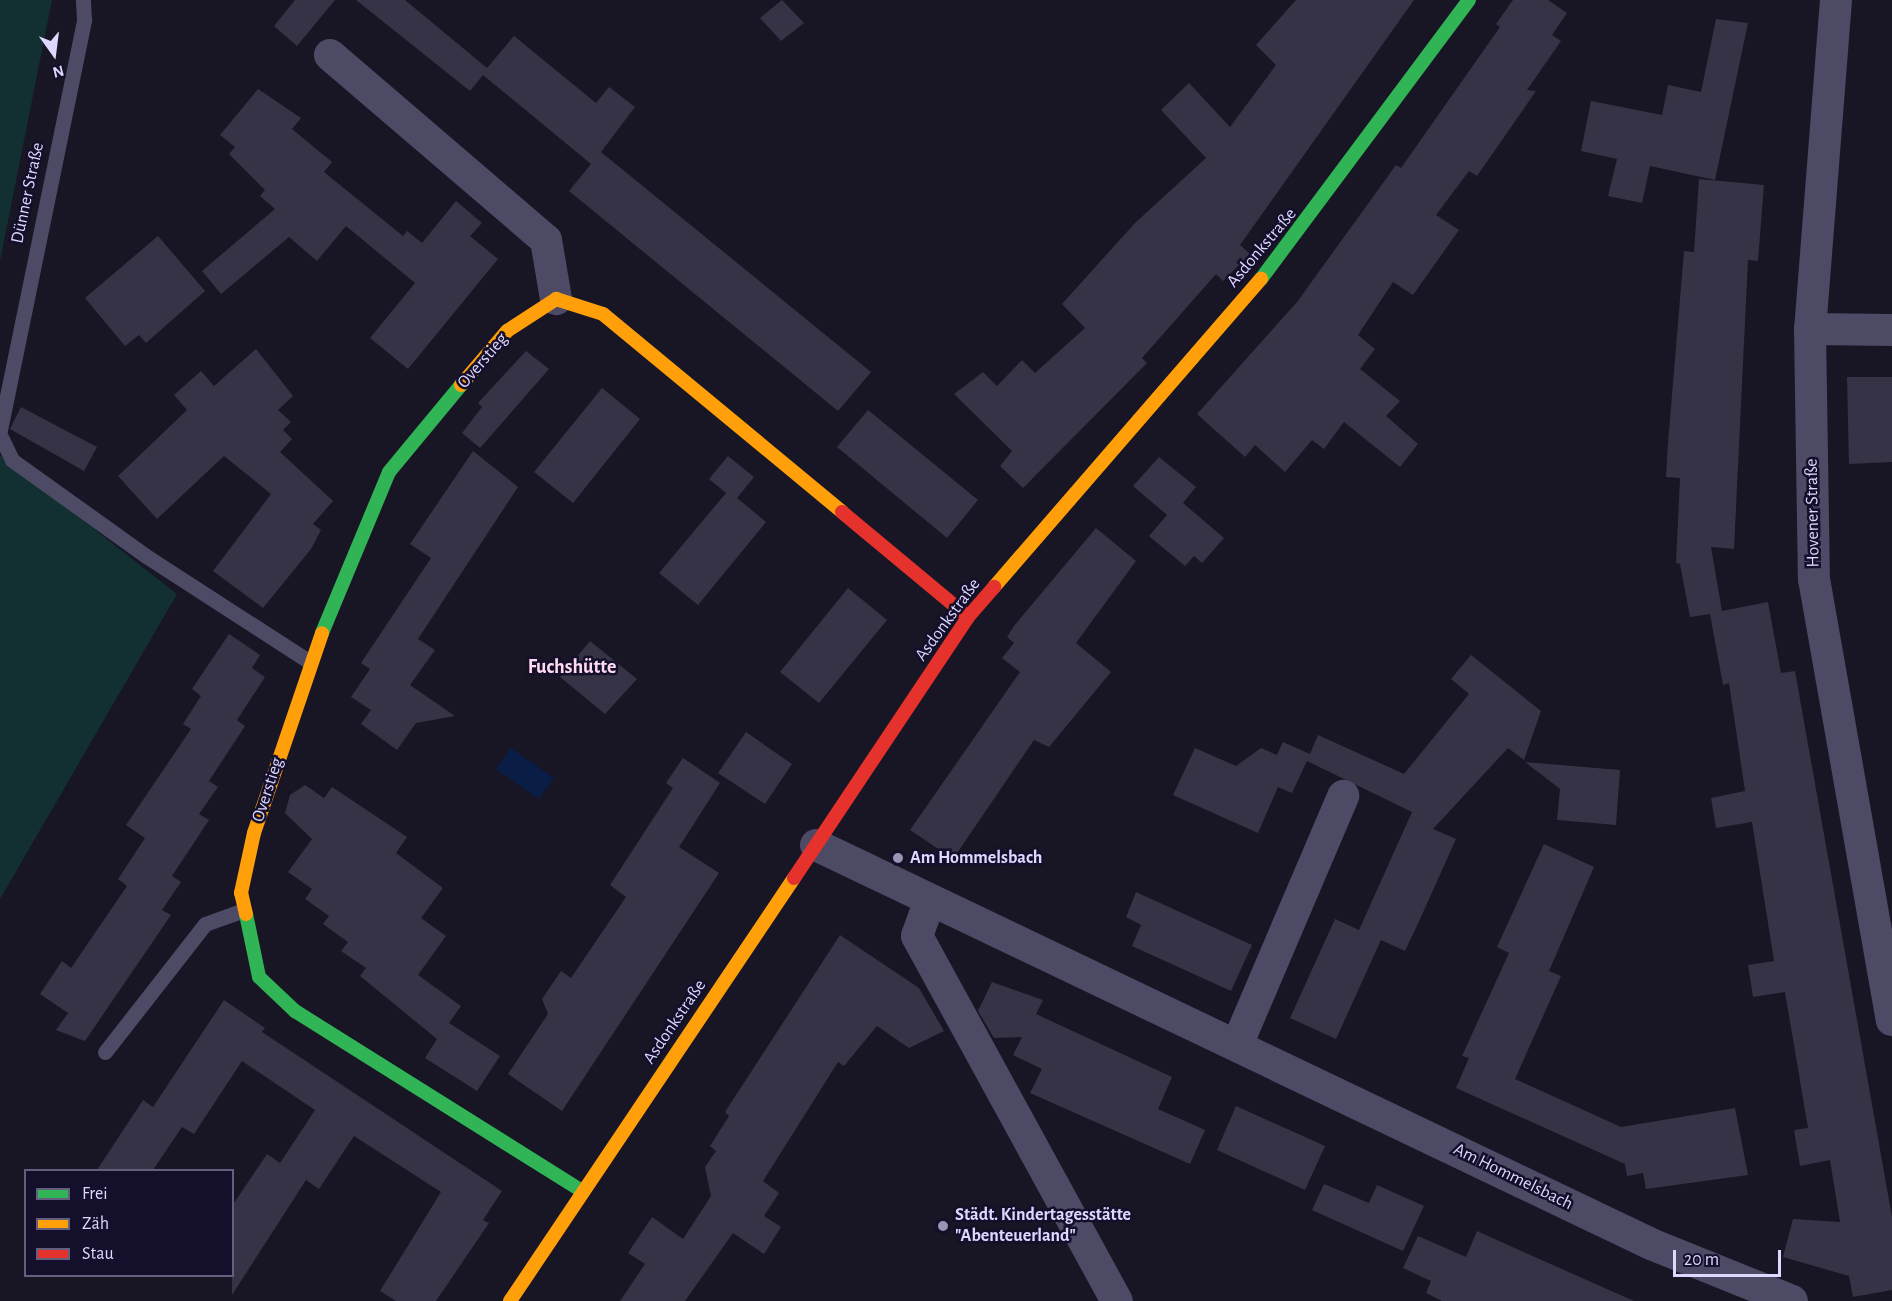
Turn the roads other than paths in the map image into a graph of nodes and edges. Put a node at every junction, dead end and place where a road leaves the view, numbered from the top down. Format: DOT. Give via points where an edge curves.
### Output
graph roads {
  1 [pos="83,0"];
  2 [pos="1469,0"];
  3 [pos="1836,0"];
  4 [pos="330,55"];
  5 [pos="556,299"];
  6 [pos="1809,329"];
  7 [pos="1892,330"];
  8 [pos="0,430"];
  9 [pos="0,435"];
  10 [pos="968,617"];
  11 [pos="310,662"];
  12 [pos="1343,796"];
  13 [pos="816,845"];
  14 [pos="930,900"];
  15 [pos="244,910"];
  16 [pos="1892,1020"];
  17 [pos="1237,1045"];
  18 [pos="105,1052"];
  19 [pos="583,1192"];
  20 [pos="510,1301"];
  21 [pos="1117,1301"];
  22 [pos="1792,1301"];
  1 -- 8 [label="lane, Dünner Straße" via="84,20"];
  2 -- 10 [label="street, Asdonkstraße" via="1290,247"];
  3 -- 6 [label="street, Hovener Straße"];
  4 -- 5 [label="street" via="546,240"];
  5 -- 10 [label="street" via="603,314"];
  5 -- 11 [label="street, Overstieg" via="507,332 390,472"];
  6 -- 7 [label="street"];
  6 -- 16 [label="street, Hovener Straße" via="1814,579"];
  9 -- 11 [label="lane" via="12,460"];
  10 -- 13 [label="street, Asdonkstraße"];
  11 -- 15 [label="street, Overstieg" via="254,833 241,893"];
  12 -- 17 [label="street"];
  13 -- 14 [label="street, Am Hommelsbach"];
  13 -- 19 [label="street, Asdonkstraße"];
  14 -- 17 [label="street, Am Hommelsbach"];
  14 -- 21 [label="street" via="917,936"];
  15 -- 18 [label="lane" via="205,924"];
  15 -- 19 [label="street, Overstieg" via="259,977 288,1006"];
  17 -- 22 [label="street, Am Hommelsbach" via="1651,1244"];
  19 -- 20 [label="street, Asdonkstraße"];
}
